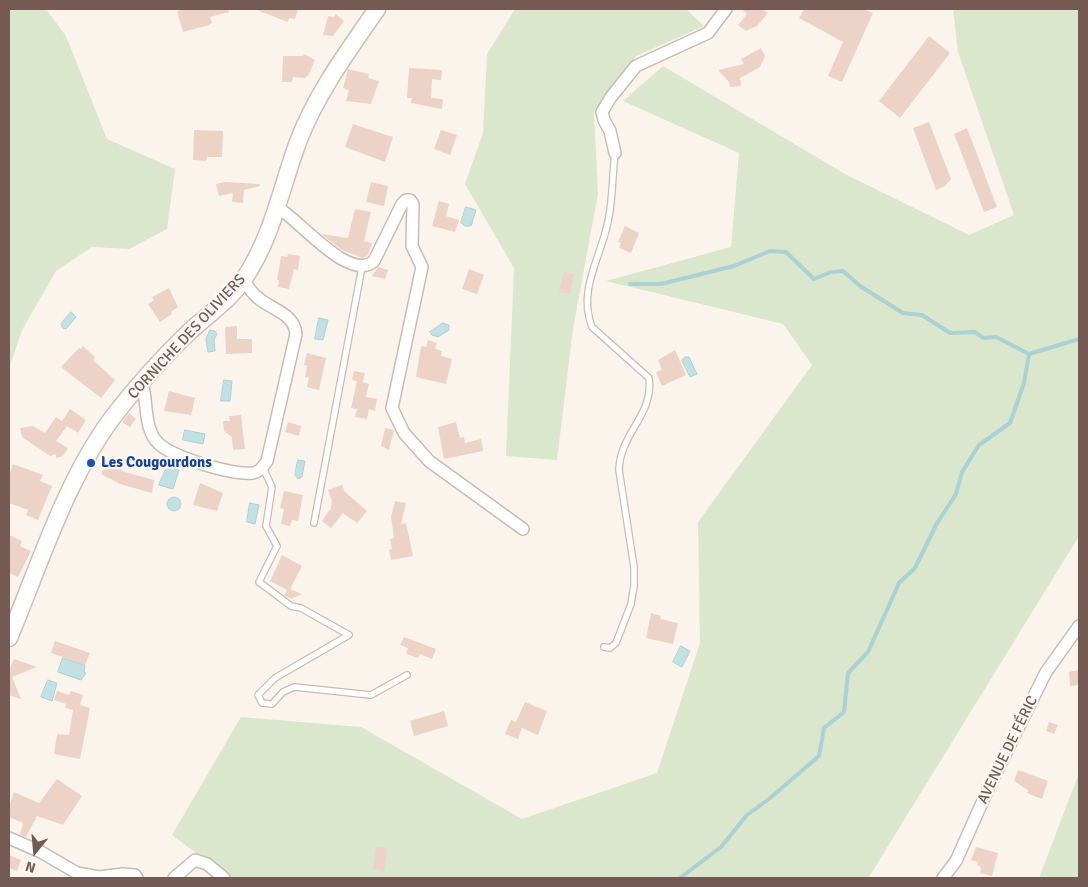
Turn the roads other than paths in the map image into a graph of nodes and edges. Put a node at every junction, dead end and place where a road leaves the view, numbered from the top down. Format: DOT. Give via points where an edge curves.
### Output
graph roads {
  1 [pos="377,9"];
  2 [pos="726,9"];
  3 [pos="615,153"];
  4 [pos="278,208"];
  5 [pos="362,267"];
  6 [pos="244,280"];
  7 [pos="142,382"];
  8 [pos="263,468"];
  9 [pos="314,523"];
  10 [pos="523,529"];
  11 [pos="1079,626"];
  12 [pos="9,638"];
  13 [pos="604,647"];
  14 [pos="407,675"];
  15 [pos="9,838"];
  16 [pos="137,878"];
  17 [pos="174,878"];
  18 [pos="224,878"];
  19 [pos="943,878"];
  1 -- 4 [label="street, CORNICHE DES OLIVIERS" via="343,58 298,141"];
  2 -- 3 [label="street" via="708,33 636,66 610,97 602,112"];
  3 -- 13 [label="lane" via="608,225 586,303 592,327 649,378 651,388 642,415 620,455 619,470 634,567 631,604 616,643 610,648"];
  4 -- 5 [label="street" via="288,213 317,241"];
  4 -- 6 [label="street, CORNICHE DES OLIVIERS"];
  5 -- 9 [label="lane"];
  5 -- 10 [label="street" via="374,261 402,204 410,200 413,204 412,246 422,267 392,408 404,434 429,461"];
  6 -- 7 [label="street, CORNICHE DES OLIVIERS"];
  6 -- 8 [label="street" via="255,296 290,318 295,326 294,343"];
  7 -- 8 [label="street" via="151,432 159,444 191,460 234,471 253,473"];
  7 -- 12 [label="street, CORNICHE DES OLIVIERS" via="104,429 82,467"];
  8 -- 14 [label="lane" via="272,487 266,526 277,546 259,582 291,606 301,608 349,635 275,678 258,694 262,703 272,704 283,692 294,687 371,695"];
  11 -- 19 [label="street, AVENUE DE FÉRIC" via="1046,672 956,860"];
  15 -- 16 [label="street" via="77,873 99,877 123,874"];
  17 -- 18 [label="street" via="195,860 207,864"];
}
